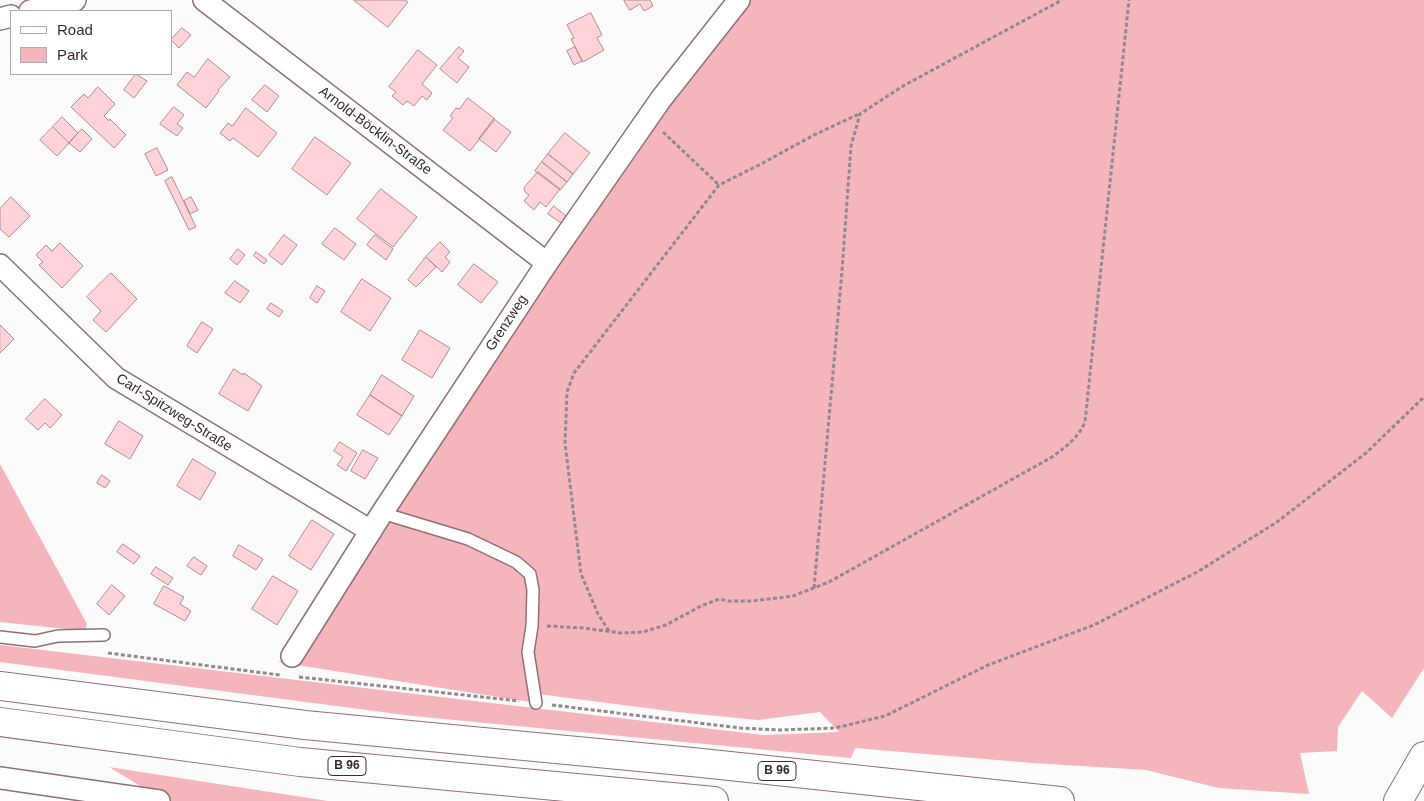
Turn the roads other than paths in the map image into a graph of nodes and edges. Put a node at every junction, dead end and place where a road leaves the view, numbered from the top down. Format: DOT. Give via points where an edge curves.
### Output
graph roads {
  1 [pos="75,0"];
  2 [pos="204,0"];
  3 [pos="739,0"];
  4 [pos="34,10"];
  5 [pos="547,263"];
  6 [pos="0,265"];
  7 [pos="382,513"];
  8 [pos="371,532"];
  9 [pos="104,634"];
  10 [pos="0,637"];
  11 [pos="292,666"];
  12 [pos="0,686"];
  13 [pos="536,703"];
  14 [pos="0,722"];
  15 [pos="1424,756"];
  16 [pos="0,778"];
  17 [pos="159,801"];
  18 [pos="714,801"];
  19 [pos="1060,801"];
  20 [pos="1398,801"];
  1 -- 4 [label="street"];
  2 -- 5 [label="street, Arnold-Böcklin-Straße"];
  3 -- 5 [label="street, Grenzweg" via="661,99"];
  5 -- 7 [label="street, Grenzweg"];
  6 -- 8 [label="street, Carl-Spitzweg-Straße" via="116,378"];
  7 -- 8 [label="street, Grenzweg"];
  7 -- 13 [label="lane" via="468,538 516,562 530,574 533,590 528,652"];
  8 -- 11 [label="street, Grenzweg"];
  9 -- 10 [label="lane" via="58,636 35,641"];
  12 -- 19 [label="main road, B 96" via="305,725"];
  14 -- 18 [label="main road, B 96" via="300,762"];
  15 -- 20 [label="main road"];
  16 -- 17 [label="street"];
}
